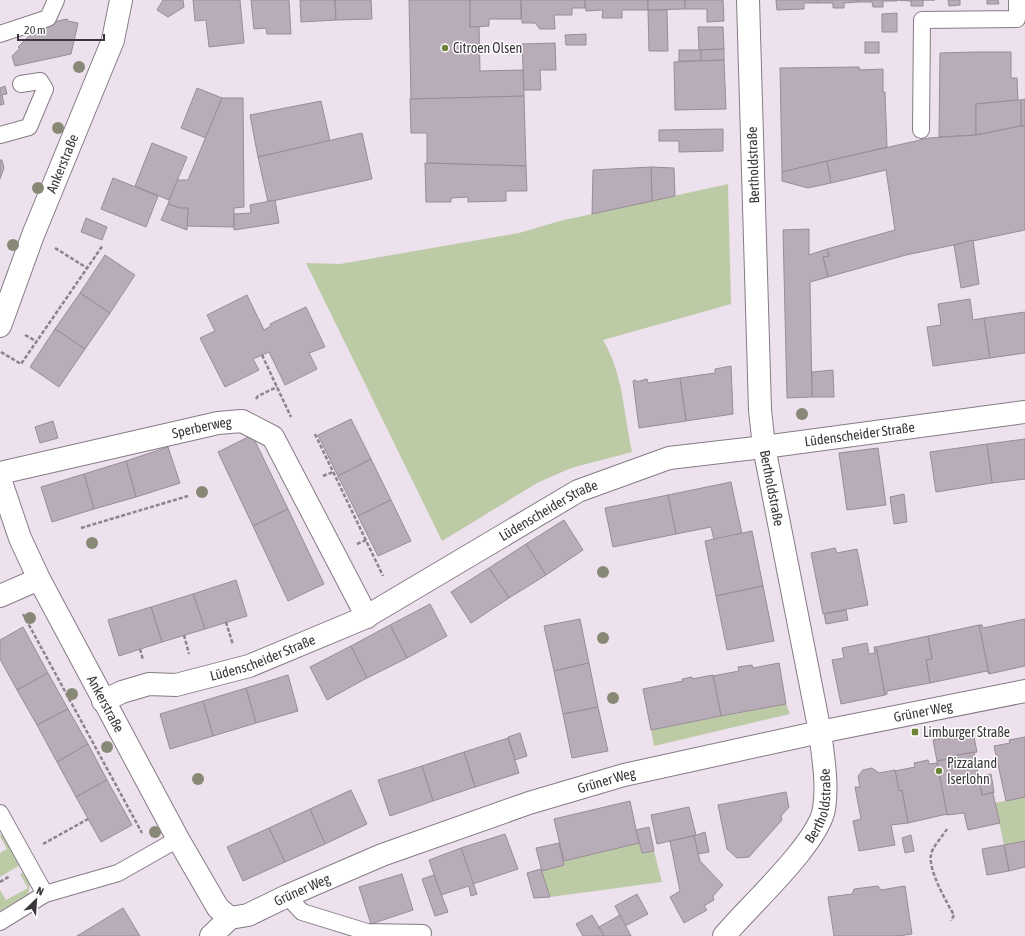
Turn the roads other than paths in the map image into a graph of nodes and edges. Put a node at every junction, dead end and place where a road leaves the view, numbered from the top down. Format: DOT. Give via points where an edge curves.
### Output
graph roads {
  1 [pos="56,0"];
  2 [pos="121,0"];
  3 [pos="748,0"];
  4 [pos="1017,0"];
  5 [pos="0,34"];
  6 [pos="21,84"];
  7 [pos="921,130"];
  8 [pos="0,135"];
  9 [pos="0,326"];
  10 [pos="1025,412"];
  11 [pos="764,447"];
  12 [pos="0,473"];
  13 [pos="2,492"];
  14 [pos="38,579"];
  15 [pos="5,594"];
  16 [pos="367,617"];
  17 [pos="1025,691"];
  18 [pos="103,701"];
  19 [pos="820,732"];
  20 [pos="0,813"];
  21 [pos="178,839"];
  22 [pos="45,894"];
  23 [pos="287,896"];
  24 [pos="230,918"];
  25 [pos="0,922"];
  26 [pos="423,933"];
  27 [pos="211,936"];
  28 [pos="724,936"];
  1 -- 5 [label="lane" via="48,18"];
  2 -- 9 [label="street, Ankerstraße" via="113,40 33,234"];
  3 -- 11 [label="street, Bertholdstraße" via="760,402"];
  4 -- 7 [label="lane" via="1016,19 922,20"];
  6 -- 8 [label="lane" via="40,81 45,90 29,127"];
  10 -- 11 [label="street, Lüdenscheider Straße"];
  11 -- 16 [label="street, Lüdenscheider Straße" via="669,458 578,491"];
  11 -- 19 [label="street, Bertholdstraße"];
  12 -- 16 [label="street, Sperberweg" via="218,423 242,421 272,437"];
  13 -- 14 [label="street, Ankerstraße"];
  14 -- 15 [label="street"];
  14 -- 18 [label="street, Ankerstraße"];
  16 -- 18 [label="street, Lüdenscheider Straße" via="249,666 176,685 149,684"];
  17 -- 19 [label="street, Grüner Weg"];
  18 -- 21 [label="street, Ankerstraße"];
  19 -- 23 [label="street, Grüner Weg" via="624,774 529,803 382,855"];
  19 -- 28 [label="street, Bertholdstraße" via="824,770 824,809 812,834 795,858"];
  20 -- 22 [label="lane"];
  21 -- 22 [label="lane" via="118,873"];
  21 -- 24 [label="street, Ankerstraße" via="218,908"];
  22 -- 25 [label="lane"];
  23 -- 24 [label="street, Grüner Weg" via="248,915"];
  23 -- 26 [label="lane" via="302,912 367,932"];
  24 -- 27 [label="street"];
}
